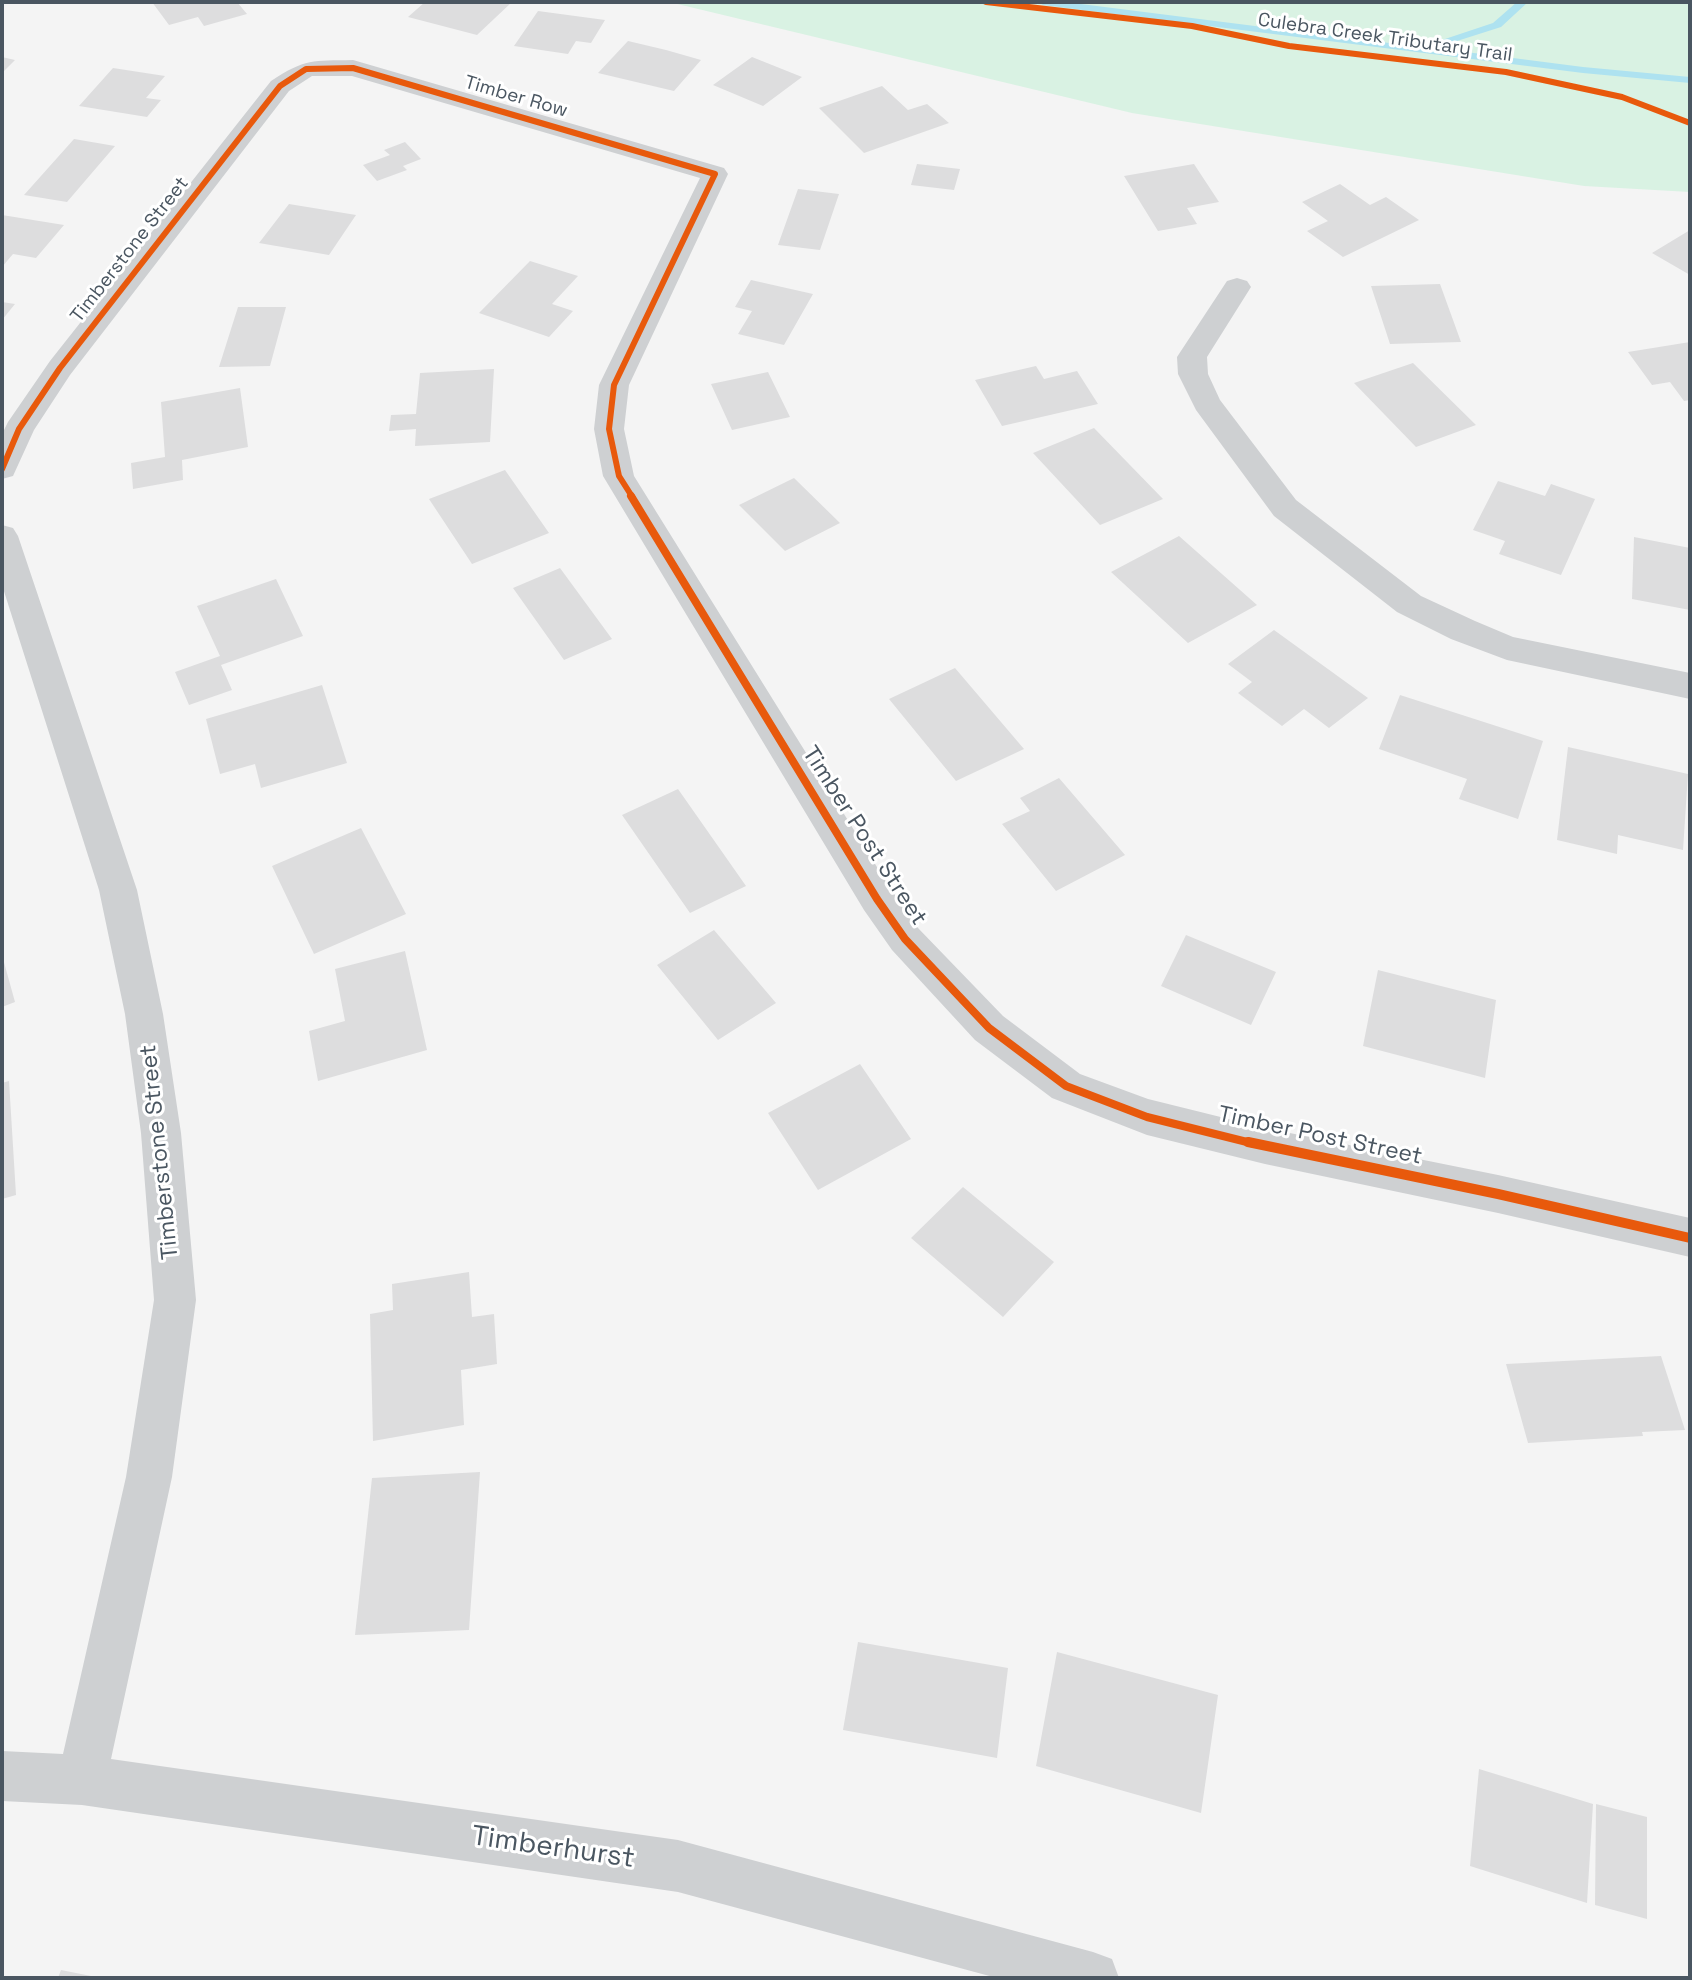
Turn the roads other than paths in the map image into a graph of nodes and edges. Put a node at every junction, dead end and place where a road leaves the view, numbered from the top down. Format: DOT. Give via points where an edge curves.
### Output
graph roads {
  1 [pos="306,69"];
  2 [pos="715,174"];
  3 [pos="1237,287"];
  4 [pos="2,469"];
  5 [pos="2,536"];
  6 [pos="1690,686"];
  7 [pos="1690,1238"];
  8 [pos="2,1776"];
  9 [pos="82,1780"];
  10 [pos="1093,1978"];
  1 -- 2 [label="street, Timber Row" via="354,68"];
  1 -- 4 [label="street, Timberstone Street" via="280,86 60,368 19,429"];
  2 -- 7 [label="street, Timber Post Street" via="614,385 608,429 619,476 905,939 989,1028 1066,1086 1147,1117"];
  3 -- 6 [label="street" via="1192,357 1193,374 1207,403 1285,508 1409,604 1463,631 1507,648"];
  5 -- 9 [label="street, Timberstone Street" via="118,890 144,1014 176,1300 149,1478"];
  8 -- 9 [label="street, Timberhurst"];
  9 -- 10 [label="street, Timberhurst" via="678,1866"];
}
